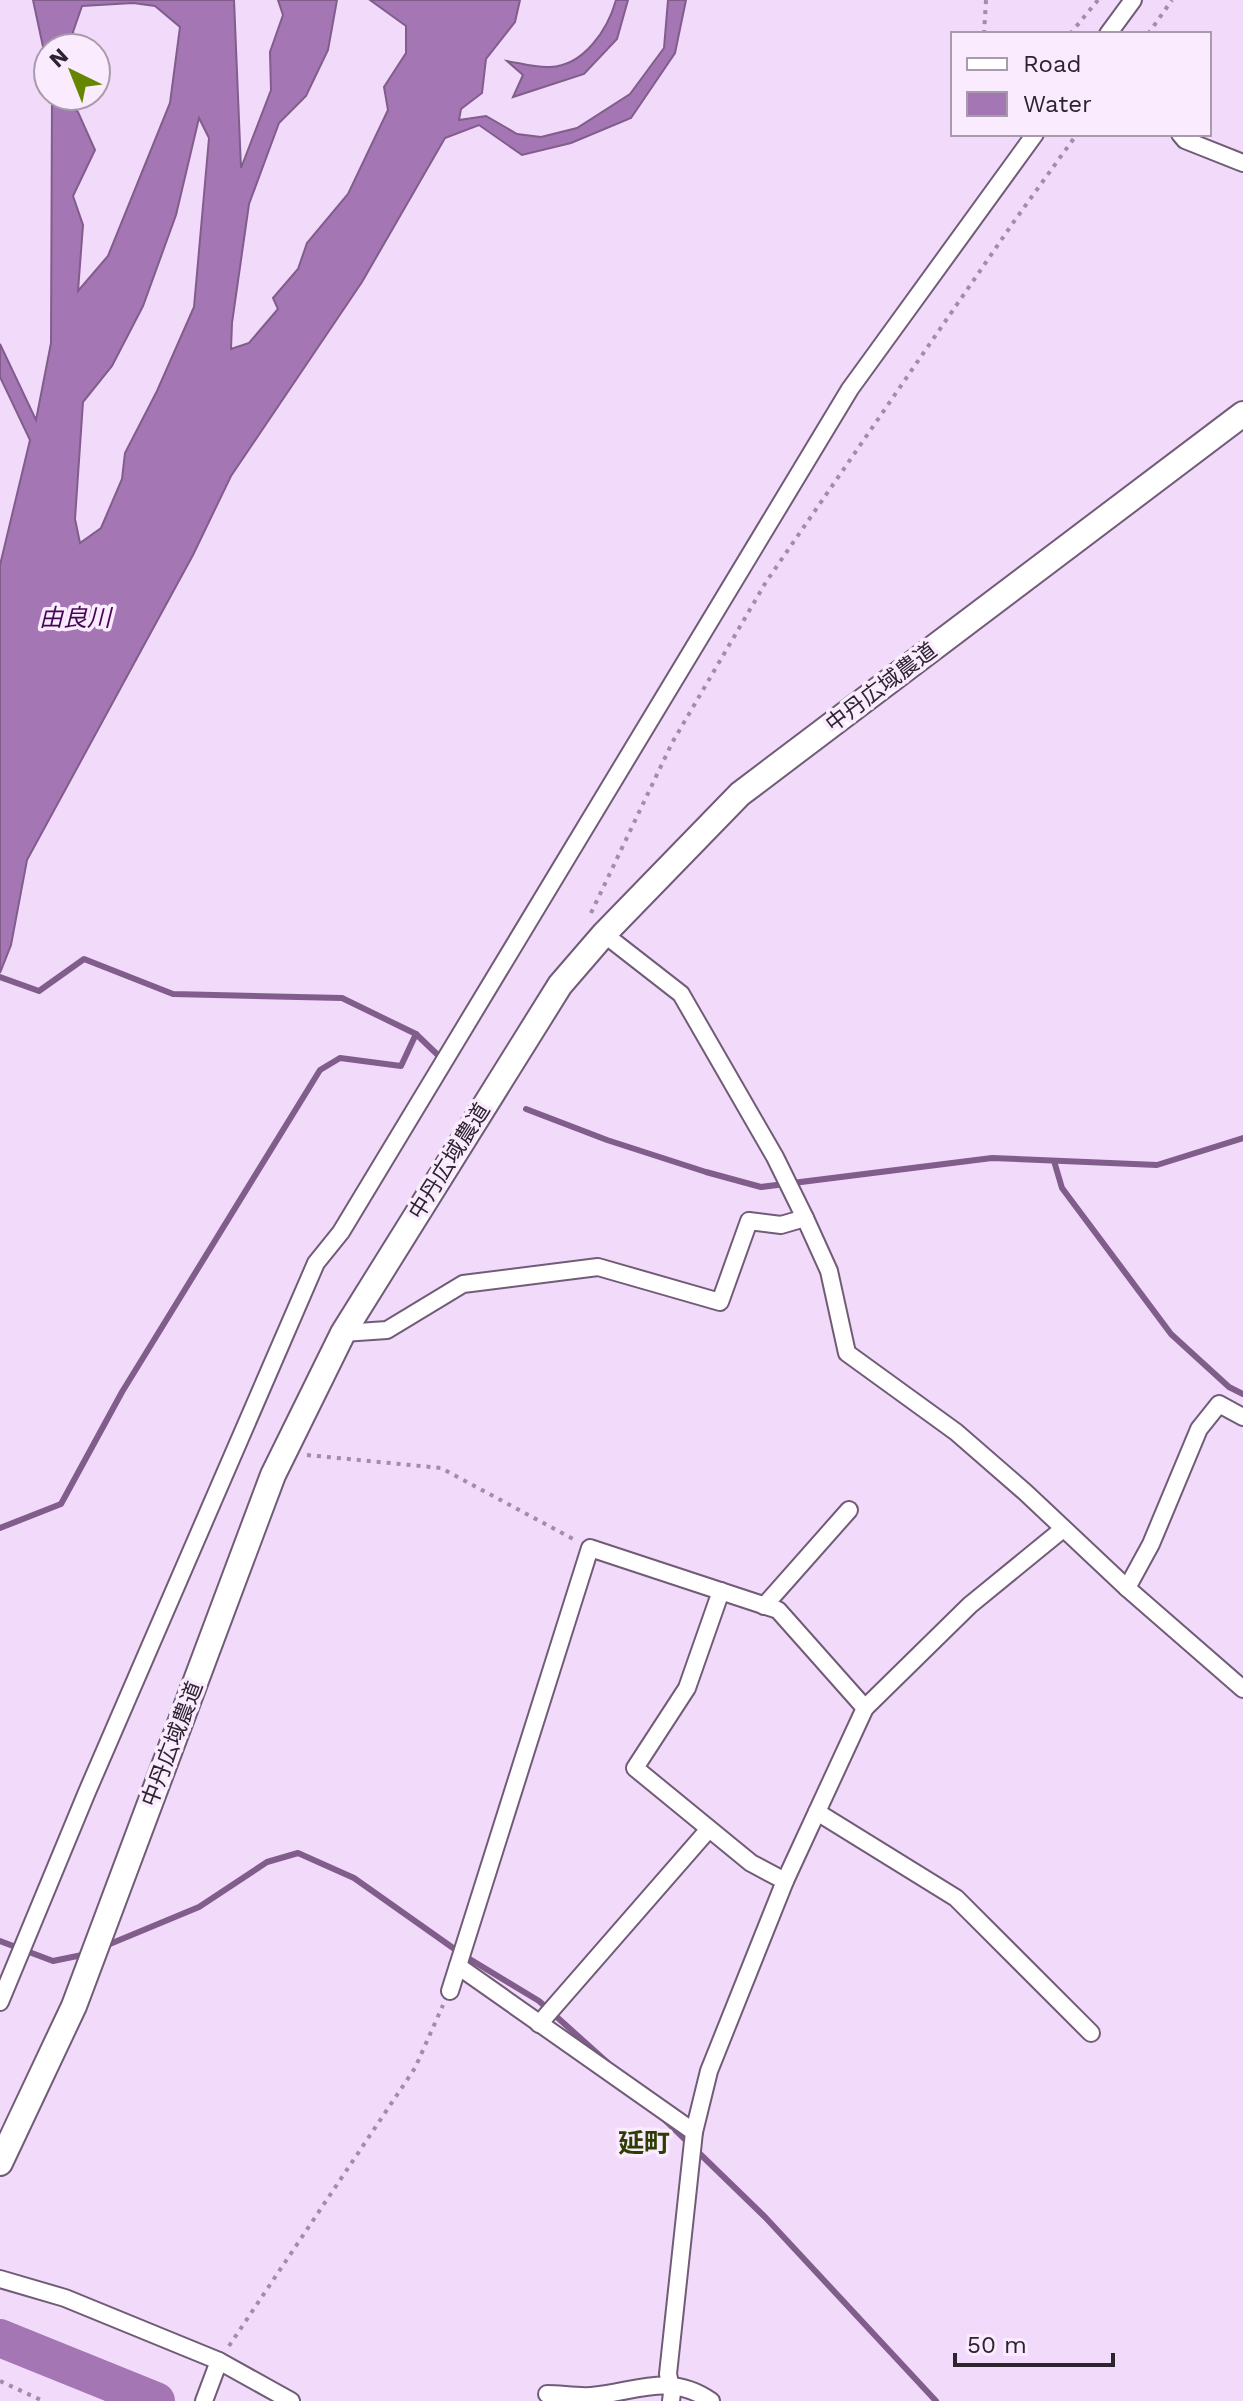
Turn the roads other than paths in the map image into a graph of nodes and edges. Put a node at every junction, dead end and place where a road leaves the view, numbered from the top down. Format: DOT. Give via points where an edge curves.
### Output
graph roads {
  1 [pos="1133,0"];
  2 [pos="1109,32"];
  3 [pos="1034,136"];
  4 [pos="1182,136"];
  5 [pos="1243,163"];
  6 [pos="1243,414"];
  7 [pos="594,930"];
  8 [pos="805,1218"];
  9 [pos="343,1333"];
  10 [pos="1243,1417"];
  11 [pos="849,1510"];
  12 [pos="1063,1529"];
  13 [pos="1127,1588"];
  14 [pos="721,1591"];
  15 [pos="764,1606"];
  16 [pos="1243,1689"];
  17 [pos="865,1708"];
  18 [pos="817,1812"];
  19 [pos="709,1829"];
  20 [pos="785,1881"];
  21 [pos="458,1966"];
  22 [pos="450,1991"];
  23 [pos="0,2002"];
  24 [pos="539,2024"];
  25 [pos="1091,2033"];
  26 [pos="694,2132"];
  27 [pos="0,2163"];
  28 [pos="0,2279"];
  29 [pos="219,2361"];
  30 [pos="671,2392"];
  31 [pos="547,2394"];
  32 [pos="204,2401"];
  33 [pos="291,2401"];
  34 [pos="711,2401"];
  1 -- 2 [label="street"];
  3 -- 23 [label="street" via="850,389 365,1193 316,1263"];
  4 -- 5 [label="street"];
  6 -- 7 [label="street, 中丹広域農道" via="740,794"];
  7 -- 8 [label="street" via="681,994"];
  7 -- 9 [label="street, 中丹広域農道"];
  8 -- 9 [label="street" via="781,1225 749,1221 720,1302 598,1267 463,1284 387,1330"];
  8 -- 12 [label="street" via="829,1271 847,1353 956,1432"];
  9 -- 27 [label="street, 中丹広域農道" via="285,1451 74,2006"];
  10 -- 13 [label="street" via="1219,1404 1199,1429"];
  11 -- 15 [label="street"];
  12 -- 13 [label="street"];
  12 -- 17 [label="street" via="970,1605"];
  13 -- 16 [label="street"];
  14 -- 15 [label="street"];
  14 -- 19 [label="street" via="687,1688 635,1768"];
  14 -- 21 [label="street" via="590,1548"];
  15 -- 17 [label="street" via="778,1610"];
  17 -- 18 [label="street"];
  18 -- 20 [label="street"];
  18 -- 25 [label="street" via="956,1898"];
  19 -- 20 [label="street" via="751,1863"];
  19 -- 24 [label="street"];
  20 -- 26 [label="street" via="709,2071"];
  21 -- 22 [label="street"];
  21 -- 24 [label="street"];
  24 -- 26 [label="street"];
  26 -- 30 [label="street" via="668,2374"];
  28 -- 29 [label="street" via="65,2298"];
  29 -- 32 [label="street"];
  29 -- 33 [label="street"];
  30 -- 31 [label="street"];
  30 -- 34 [label="street" via="697,2391"];
}
